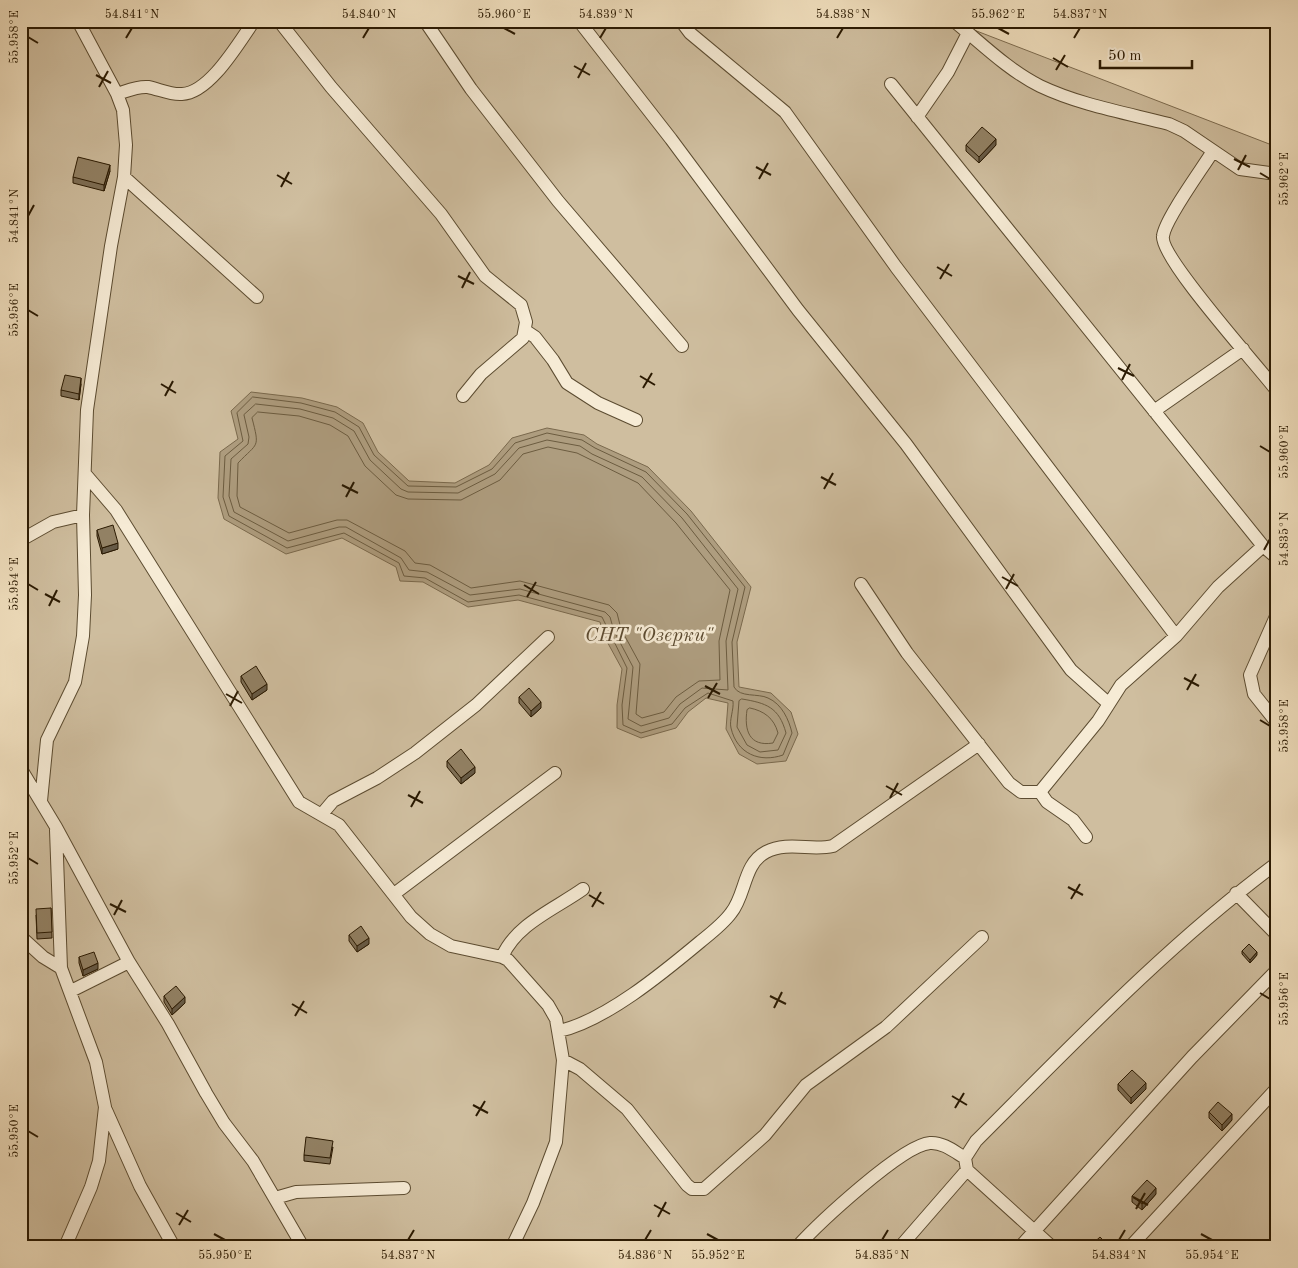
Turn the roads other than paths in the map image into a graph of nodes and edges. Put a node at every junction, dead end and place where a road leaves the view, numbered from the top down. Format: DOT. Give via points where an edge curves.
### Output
graph roads {
  1 [pos="78,21"];
  2 [pos="254,21"];
  3 [pos="279,21"];
  4 [pos="425,21"];
  5 [pos="579,21"];
  6 [pos="681,21"];
  7 [pos="954,21"];
  8 [pos="968,33"];
  9 [pos="891,84"];
  10 [pos="118,94"];
  11 [pos="917,117"];
  12 [pos="1212,151"];
  13 [pos="1277,174"];
  14 [pos="124,177"];
  15 [pos="257,297"];
  16 [pos="526,331"];
  17 [pos="682,346"];
  18 [pos="1243,349"];
  19 [pos="1277,391"];
  20 [pos="463,396"];
  21 [pos="1154,411"];
  22 [pos="636,420"];
  23 [pos="86,475"];
  24 [pos="84,515"];
  25 [pos="21,540"];
  26 [pos="1263,546"];
  27 [pos="1277,558"];
  28 [pos="861,584"];
  29 [pos="1277,614"];
  30 [pos="1176,636"];
  31 [pos="548,637"];
  32 [pos="1108,703"];
  33 [pos="1277,724"];
  34 [pos="979,744"];
  35 [pos="21,768"];
  36 [pos="555,773"];
  37 [pos="1040,792"];
  38 [pos="41,802"];
  39 [pos="322,814"];
  40 [pos="56,827"];
  41 [pos="1086,837"];
  42 [pos="1277,863"];
  43 [pos="583,889"];
  44 [pos="1236,893"];
  45 [pos="394,894"];
  46 [pos="1277,935"];
  47 [pos="21,937"];
  48 [pos="982,937"];
  49 [pos="502,957"];
  50 [pos="129,962"];
  51 [pos="61,968"];
  52 [pos="1277,970"];
  53 [pos="71,991"];
  54 [pos="559,1031"];
  55 [pos="562,1060"];
  56 [pos="1277,1088"];
  57 [pos="105,1107"];
  58 [pos="966,1164"];
  59 [pos="404,1188"];
  60 [pos="275,1198"];
  61 [pos="1034,1232"];
  62 [pos="1277,1241"];
  63 [pos="65,1247"];
  64 [pos="174,1247"];
  65 [pos="303,1247"];
  66 [pos="512,1247"];
  67 [pos="797,1247"];
  68 [pos="900,1247"];
  69 [pos="1020,1247"];
  70 [pos="1052,1247"];
  71 [pos="1130,1247"];
  72 [pos="1272,1247"];
  1 -- 10 [label="street"];
  2 -- 10 [label="street" via="216,73 192,92 181,94 142,87"];
  3 -- 16 [label="street" via="331,87 441,214 484,276 521,305"];
  4 -- 17 [label="street" via="471,88 558,201"];
  5 -- 32 [label="street" via="672,139 798,310 906,444 1071,670"];
  6 -- 30 [label="street" via="696,38 785,112 896,268"];
  7 -- 8 [label="street"];
  8 -- 11 [label="street" via="948,72"];
  8 -- 12 [label="street" via="1039,86 1067,97 1169,124"];
  9 -- 11 [label="street"];
  10 -- 14 [label="street" via="125,131"];
  11 -- 21 [label="street"];
  12 -- 13 [label="street" via="1240,169"];
  12 -- 18 [label="street" via="1162,237 1164,247 1198,295"];
  14 -- 15 [label="street"];
  14 -- 23 [label="street" via="89,393"];
  16 -- 20 [label="street" via="517,344 481,374"];
  16 -- 22 [label="street" via="554,360 567,383 598,403"];
  18 -- 19 [label="street"];
  18 -- 21 [label="street"];
  21 -- 26 [label="street"];
  23 -- 24 [label="street"];
  23 -- 39 [label="street" via="116,510 292,794 299,802"];
  24 -- 25 [label="street" via="53,522"];
  24 -- 38 [label="street" via="85,595 78,670 48,740"];
  26 -- 27 [label="street"];
  26 -- 30 [label="street" via="1218,587"];
  28 -- 34 [label="street" via="907,653"];
  29 -- 33 [label="street" via="1250,675 1254,694"];
  30 -- 32 [label="street" via="1133,674"];
  31 -- 39 [label="street" via="476,705 416,753 333,801"];
  32 -- 37 [label="street" via="1098,721"];
  34 -- 37 [label="street" via="1016,790"];
  34 -- 54 [label="street" via="833,846 787,846 764,853 749,869 738,901 724,922 650,982 587,1022"];
  35 -- 38 [label="street"];
  36 -- 45 [label="street"];
  37 -- 41 [label="street" via="1047,802 1073,820"];
  38 -- 40 [label="street"];
  39 -- 45 [label="street" via="339,825"];
  40 -- 50 [label="street"];
  40 -- 51 [label="street"];
  42 -- 44 [label="street"];
  43 -- 49 [label="street" via="536,919 510,941"];
  44 -- 46 [label="street"];
  44 -- 58 [label="street" via="1113,1002 976,1141"];
  45 -- 49 [label="street" via="421,927 441,942"];
  47 -- 51 [label="street"];
  48 -- 55 [label="street" via="886,1027 806,1086 765,1135 704,1189 692,1189 626,1109 580,1069"];
  49 -- 54 [label="street" via="548,1005"];
  50 -- 53 [label="street"];
  50 -- 60 [label="street" via="224,1122"];
  51 -- 53 [label="street"];
  52 -- 61 [label="street" via="1192,1057"];
  53 -- 57 [label="street" via="96,1062"];
  54 -- 55 [label="street"];
  55 -- 66 [label="street" via="556,1142"];
  56 -- 71 [label="street"];
  57 -- 63 [label="street" via="99,1161"];
  57 -- 64 [label="street" via="140,1186"];
  58 -- 61 [label="street"];
  58 -- 67 [label="street" via="938,1144 930,1143 908,1151 844,1202"];
  58 -- 68 [label="street"];
  59 -- 60 [label="street" via="296,1192"];
  60 -- 65 [label="street"];
  61 -- 69 [label="street"];
  61 -- 70 [label="street"];
  62 -- 72 [label="street"];
}
